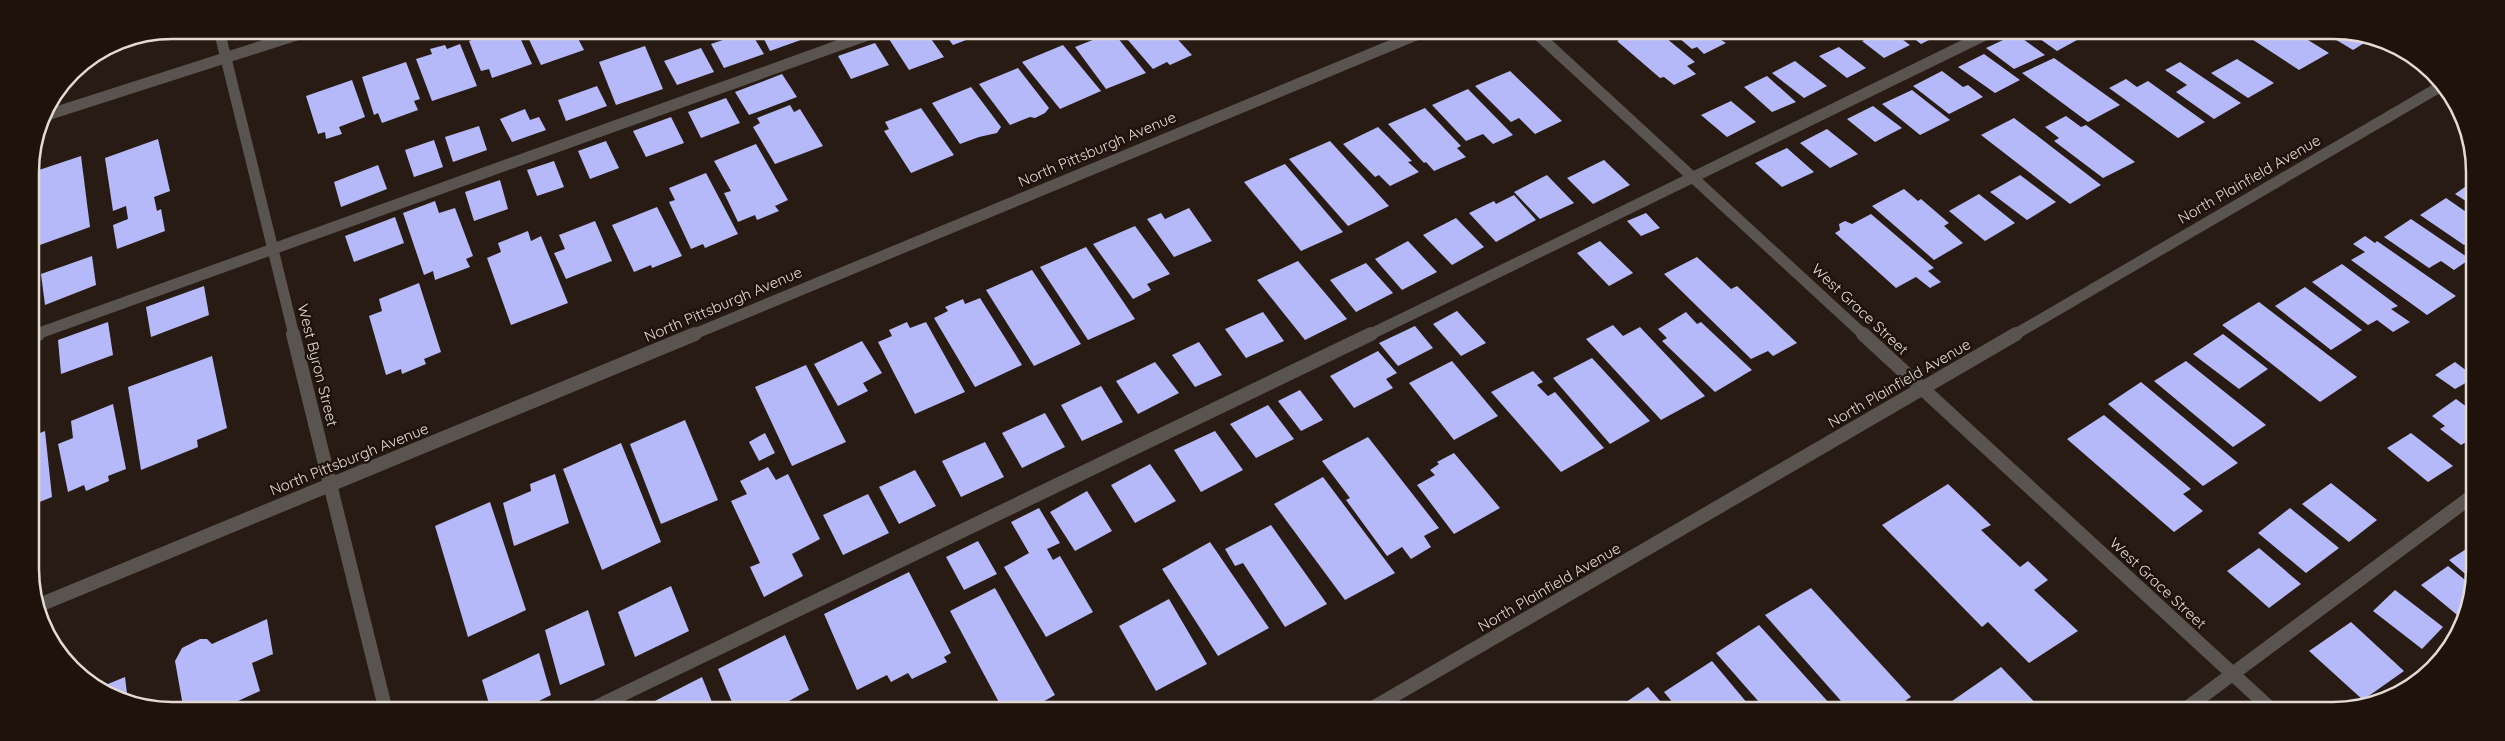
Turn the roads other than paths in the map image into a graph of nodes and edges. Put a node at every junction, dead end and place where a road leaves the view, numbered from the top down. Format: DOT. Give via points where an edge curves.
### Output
graph roads {
  1 [pos="221,39"];
  2 [pos="284,39"];
  3 [pos="857,39"];
  4 [pos="1407,39"];
  5 [pos="1543,39"];
  6 [pos="1977,39"];
  7 [pos="226,58"];
  8 [pos="2437,89"];
  9 [pos="52,114"];
  10 [pos="1694,178"];
  11 [pos="273,249"];
  12 [pos="39,333"];
  13 [pos="1922,388"];
  14 [pos="330,485"];
  15 [pos="2466,501"];
  16 [pos="43,603"];
  17 [pos="2233,674"];
  18 [pos="383,702"];
  19 [pos="606,702"];
  20 [pos="1384,702"];
  21 [pos="2195,702"];
  22 [pos="2263,702"];
  1 -- 7 [label="street, West Byron Street"];
  2 -- 7 [label="street"];
  3 -- 11 [label="street"];
  4 -- 14 [label="street, North Pittsburgh Avenue"];
  5 -- 10 [label="street, West Grace Street"];
  6 -- 10 [label="street"];
  7 -- 9 [label="street"];
  7 -- 11 [label="street, West Byron Street"];
  8 -- 13 [label="street, North Plainfield Avenue"];
  10 -- 13 [label="street, West Grace Street"];
  10 -- 19 [label="street"];
  11 -- 12 [label="street"];
  11 -- 14 [label="street, West Byron Street"];
  13 -- 17 [label="street, West Grace Street"];
  13 -- 20 [label="street, North Plainfield Avenue"];
  14 -- 16 [label="street, North Pittsburgh Avenue"];
  14 -- 18 [label="street, West Byron Street"];
  15 -- 17 [label="street"];
  17 -- 21 [label="street"];
  17 -- 22 [label="street, West Grace Street"];
}
